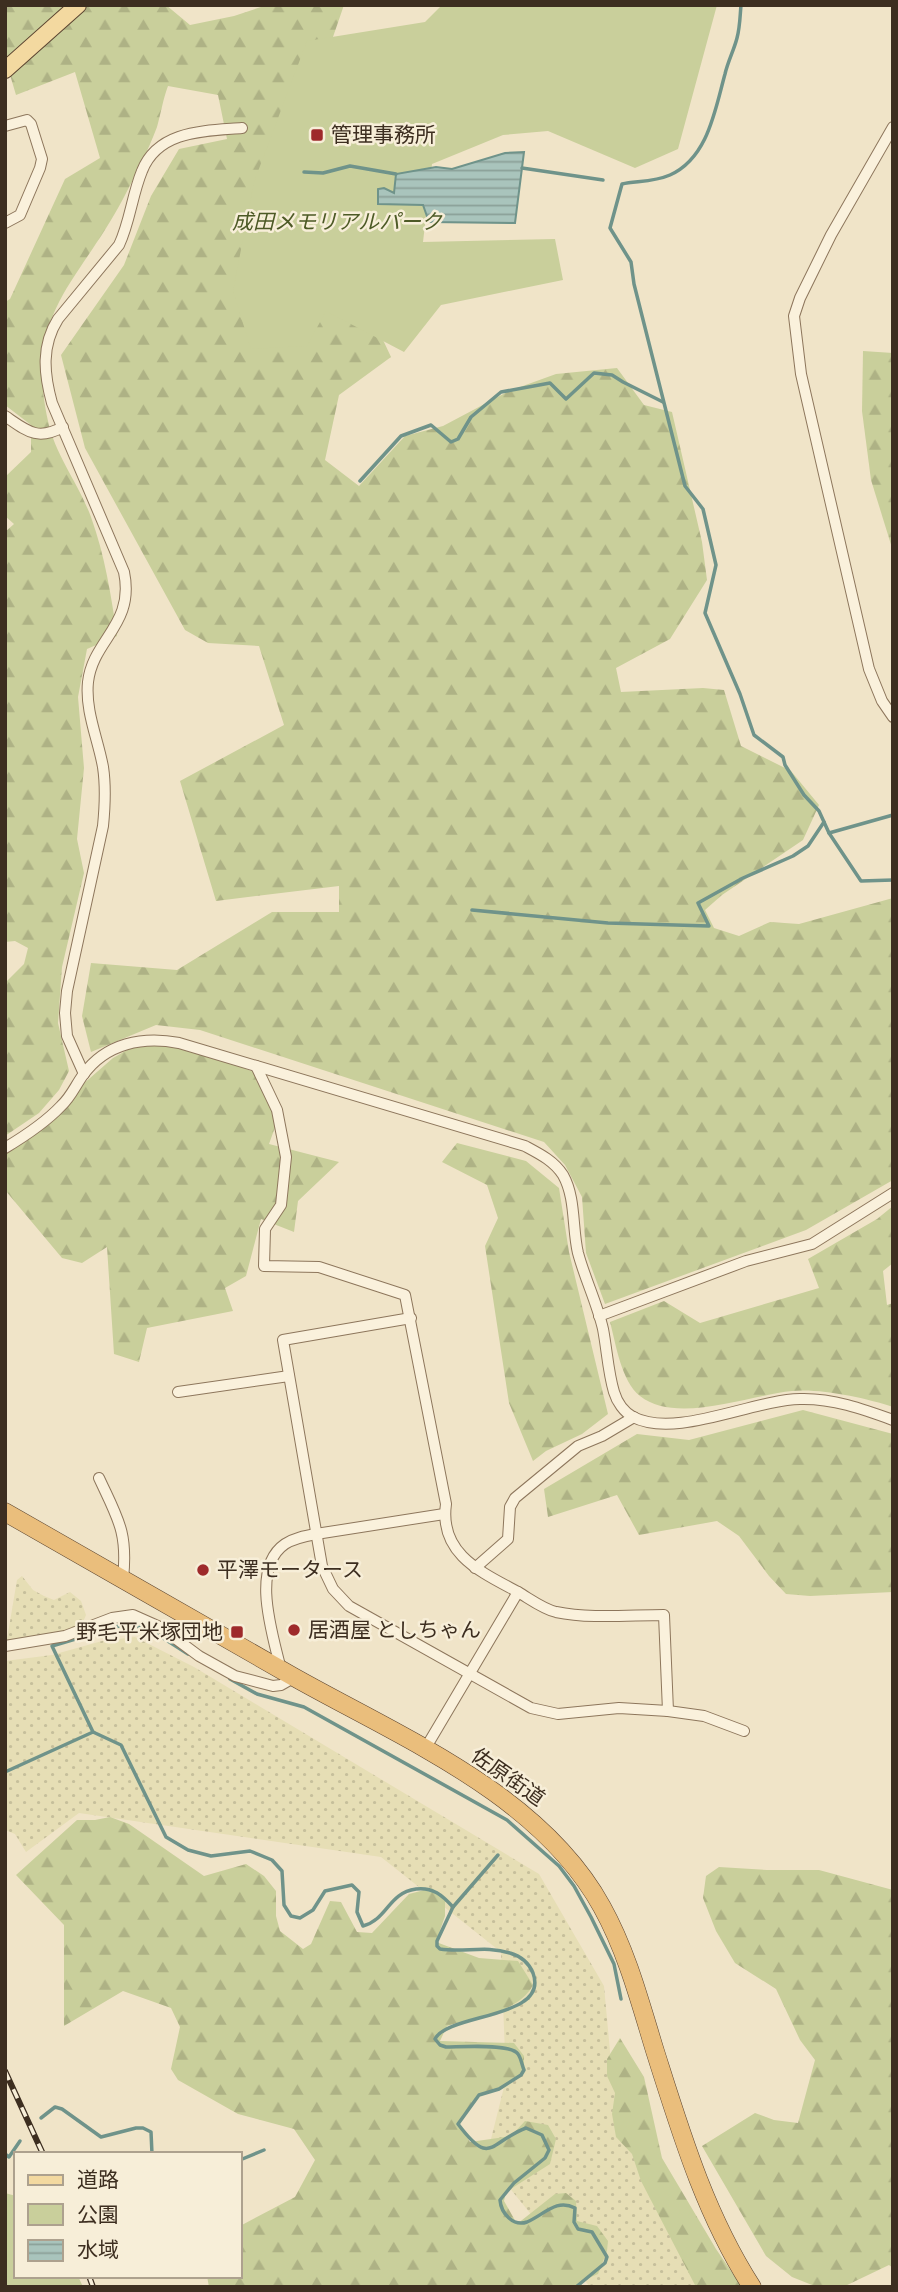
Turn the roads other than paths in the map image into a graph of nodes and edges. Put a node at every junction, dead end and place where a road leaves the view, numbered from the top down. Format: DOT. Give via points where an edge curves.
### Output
graph roads {
  1 [pos="78,5"];
  2 [pos="5,70"];
  3 [pos="5,126"];
  4 [pos="893,127"];
  5 [pos="242,128"];
  6 [pos="5,223"];
  7 [pos="5,416"];
  8 [pos="63,427"];
  9 [pos="893,717"];
  10 [pos="256,1066"];
  11 [pos="83,1074"];
  12 [pos="5,1148"];
  13 [pos="893,1193"];
  14 [pos="599,1316"];
  15 [pos="411,1318"];
  16 [pos="289,1377"];
  17 [pos="178,1392"];
  18 [pos="634,1417"];
  19 [pos="893,1420"];
  20 [pos="99,1478"];
  21 [pos="5,1512"];
  22 [pos="444,1514"];
  23 [pos="316,1534"];
  24 [pos="475,1568"];
  25 [pos="123,1579"];
  26 [pos="518,1592"];
  27 [pos="5,1646"];
  28 [pos="288,1673"];
  29 [pos="471,1675"];
  30 [pos="668,1712"];
  31 [pos="744,1731"];
  32 [pos="425,1749"];
  33 [pos="752,2287"];
  1 -- 2 [label="main road"];
  3 -- 6 [label="street" via="27,120 42,159 20,215"];
  4 -- 9 [label="street" via="831,235 794,316 802,374 869,669"];
  5 -- 8 [label="street" via="175,137 147,160 119,245 50,331 47,383"];
  7 -- 8 [label="street" via="30,433 47,434"];
  8 -- 11 [label="street" via="128,590 118,623 88,678 87,699 103,766 103,826 65,1013 67,1036"];
  10 -- 11 [label="street" via="179,1043 142,1040 114,1049"];
  10 -- 14 [label="street" via="525,1146 553,1163 568,1188 578,1254"];
  10 -- 15 [label="street" via="277,1110 286,1157 281,1205 264,1229 264,1266 319,1267 405,1295"];
  11 -- 12 [label="street" via="60,1107"];
  13 -- 14 [label="street" via="811,1244 746,1261"];
  14 -- 18 [label="street" via="614,1391"];
  15 -- 16 [label="street" via="283,1340"];
  15 -- 22 [label="street" via="446,1504"];
  16 -- 17 [label="street"];
  16 -- 23 [label="street"];
  18 -- 19 [label="street" via="667,1424 799,1399 836,1402"];
  18 -- 24 [label="street" via="578,1446 515,1498 508,1539"];
  20 -- 25 [label="street" via="123,1530"];
  21 -- 25 [label="highway, 佐原街道"];
  22 -- 23 [label="street"];
  22 -- 24 [label="street" via="452,1543"];
  23 -- 28 [label="street" via="284,1545 267,1567 270,1614"];
  23 -- 29 [label="street" via="326,1577 342,1601"];
  24 -- 26 [label="street"];
  25 -- 28 [label="highway, 佐原街道"];
  26 -- 29 [label="street"];
  26 -- 30 [label="street" via="553,1611 570,1614 664,1615"];
  27 -- 28 [label="street" via="65,1636 111,1618 133,1615 160,1627 235,1676 272,1686 281,1685"];
  28 -- 32 [label="highway, 佐原街道"];
  29 -- 30 [label="street" via="544,1712"];
  29 -- 32 [label="street"];
  30 -- 31 [label="street" via="704,1716"];
  32 -- 33 [label="highway, 佐原街道" via="528,1817 588,1883 626,1959 702,2192"];
}
